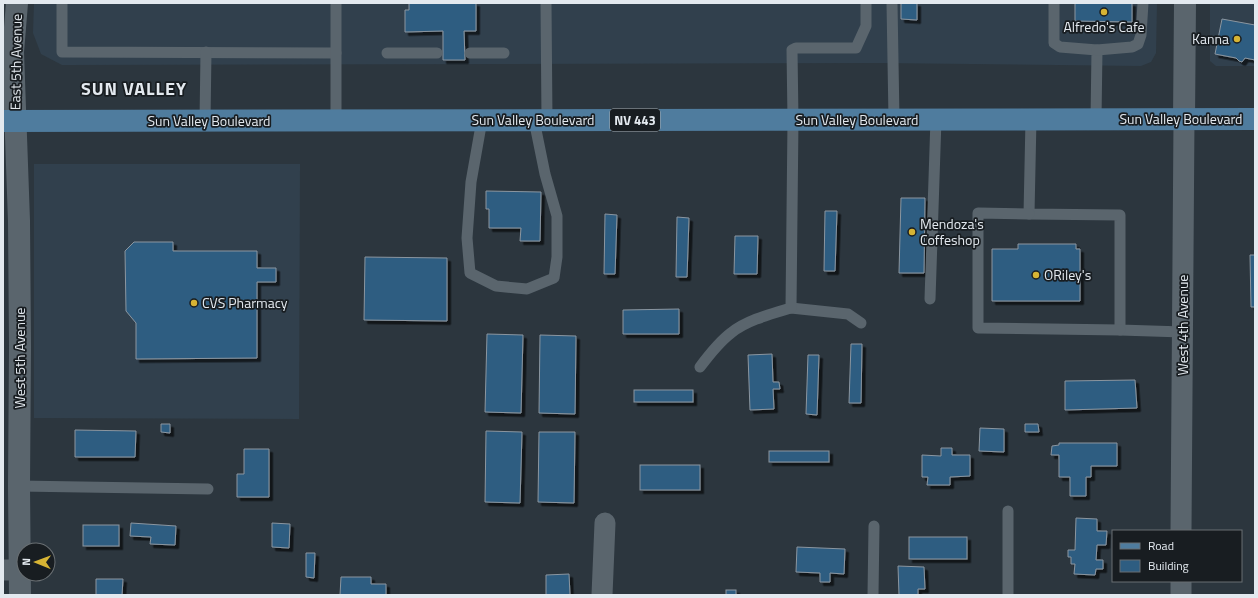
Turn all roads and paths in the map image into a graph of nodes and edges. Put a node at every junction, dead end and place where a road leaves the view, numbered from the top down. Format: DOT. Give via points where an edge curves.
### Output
graph roads {
  1 [pos="17,3"];
  2 [pos="62,3"];
  3 [pos="336,3"];
  4 [pos="546,3"];
  5 [pos="866,3"];
  6 [pos="892,3"];
  7 [pos="1054,3"];
  8 [pos="1143,3"];
  9 [pos="1185,3"];
  10 [pos="1097,50"];
  11 [pos="206,52"];
  12 [pos="336,53"];
  13 [pos="386,53"];
  14 [pos="437,53"];
  15 [pos="470,53"];
  16 [pos="504,53"];
  17 [pos="1255,118"];
  18 [pos="894,119"];
  19 [pos="936,119"];
  20 [pos="1031,119"];
  21 [pos="1096,119"];
  22 [pos="1184,119"];
  23 [pos="482,120"];
  24 [pos="540,120"];
  25 [pos="793,120"];
  26 [pos="9,121"];
  27 [pos="205,121"];
  28 [pos="336,121"];
  29 [pos="1029,214"];
  30 [pos="930,299"];
  31 [pos="791,308"];
  32 [pos="861,323"];
  33 [pos="1120,330"];
  34 [pos="1183,332"];
  35 [pos="700,367"];
  36 [pos="19,486"];
  37 [pos="208,489"];
  38 [pos="1008,511"];
  39 [pos="605,523"];
  40 [pos="874,526"];
  41 [pos="1182,530"];
  42 [pos="12,570"];
  43 [pos="1181,582"];
  44 [pos="20,595"];
  45 [pos="602,595"];
  46 [pos="873,595"];
  47 [pos="1008,595"];
  48 [pos="1181,595"];
  1 -- 26 [label="street, East 5th Avenue"];
  2 -- 11 [label="lane" via="62,52"];
  3 -- 12 [label="lane"];
  4 -- 24 [label="lane"];
  5 -- 25 [label="lane" via="866,26 856,48 792,50"];
  6 -- 18 [label="lane"];
  7 -- 10 [label="lane" via="1054,43 1060,47"];
  8 -- 10 [label="lane" via="1138,44 1132,47"];
  9 -- 22 [label="street"];
  10 -- 21 [label="lane"];
  11 -- 12 [label="lane"];
  11 -- 27 [label="lane"];
  12 -- 28 [label="lane"];
  13 -- 14 [label="lane"];
  15 -- 16 [label="lane"];
  17 -- 22 [label="main road, Sun Valley Boulevard / NV 443"];
  18 -- 19 [label="main road, Sun Valley Boulevard / NV 443"];
  18 -- 25 [label="main road, Sun Valley Boulevard / NV 443"];
  19 -- 20 [label="main road, Sun Valley Boulevard / NV 443"];
  19 -- 30 [label="lane"];
  20 -- 21 [label="main road, Sun Valley Boulevard / NV 443"];
  20 -- 29 [label="lane"];
  21 -- 22 [label="main road, Sun Valley Boulevard / NV 443"];
  22 -- 34 [label="street, West 4th Avenue"];
  23 -- 24 [label="main road, Sun Valley Boulevard / NV 443"];
  23 -- 24 [label="lane" via="471,182 467,238 470,273 496,286 527,289 554,278 557,257 557,216 544,174"];
  23 -- 28 [label="main road, Sun Valley Boulevard / NV 443"];
  24 -- 25 [label="main road, Sun Valley Boulevard / NV 443"];
  25 -- 31 [label="lane"];
  26 -- 27 [label="main road, Sun Valley Boulevard / NV 443"];
  26 -- 36 [label="street, West 5th Avenue" via="19,222"];
  27 -- 28 [label="main road, Sun Valley Boulevard / NV 443"];
  29 -- 33 [label="lane" via="1120,215"];
  29 -- 33 [label="lane" via="978,213 978,328"];
  31 -- 32 [label="lane" via="848,314"];
  31 -- 35 [label="lane" via="757,319 731,332"];
  33 -- 34 [label="lane"];
  34 -- 41 [label="street, West 4th Avenue"];
  36 -- 37 [label="lane"];
  36 -- 42 [label="street, West 5th Avenue"];
  38 -- 47 [label="lane"];
  39 -- 45 [label="street"];
  40 -- 46 [label="lane"];
  42 -- 44 [label="street, West 5th Avenue"];
  43 -- 48 [label="street"];
}
